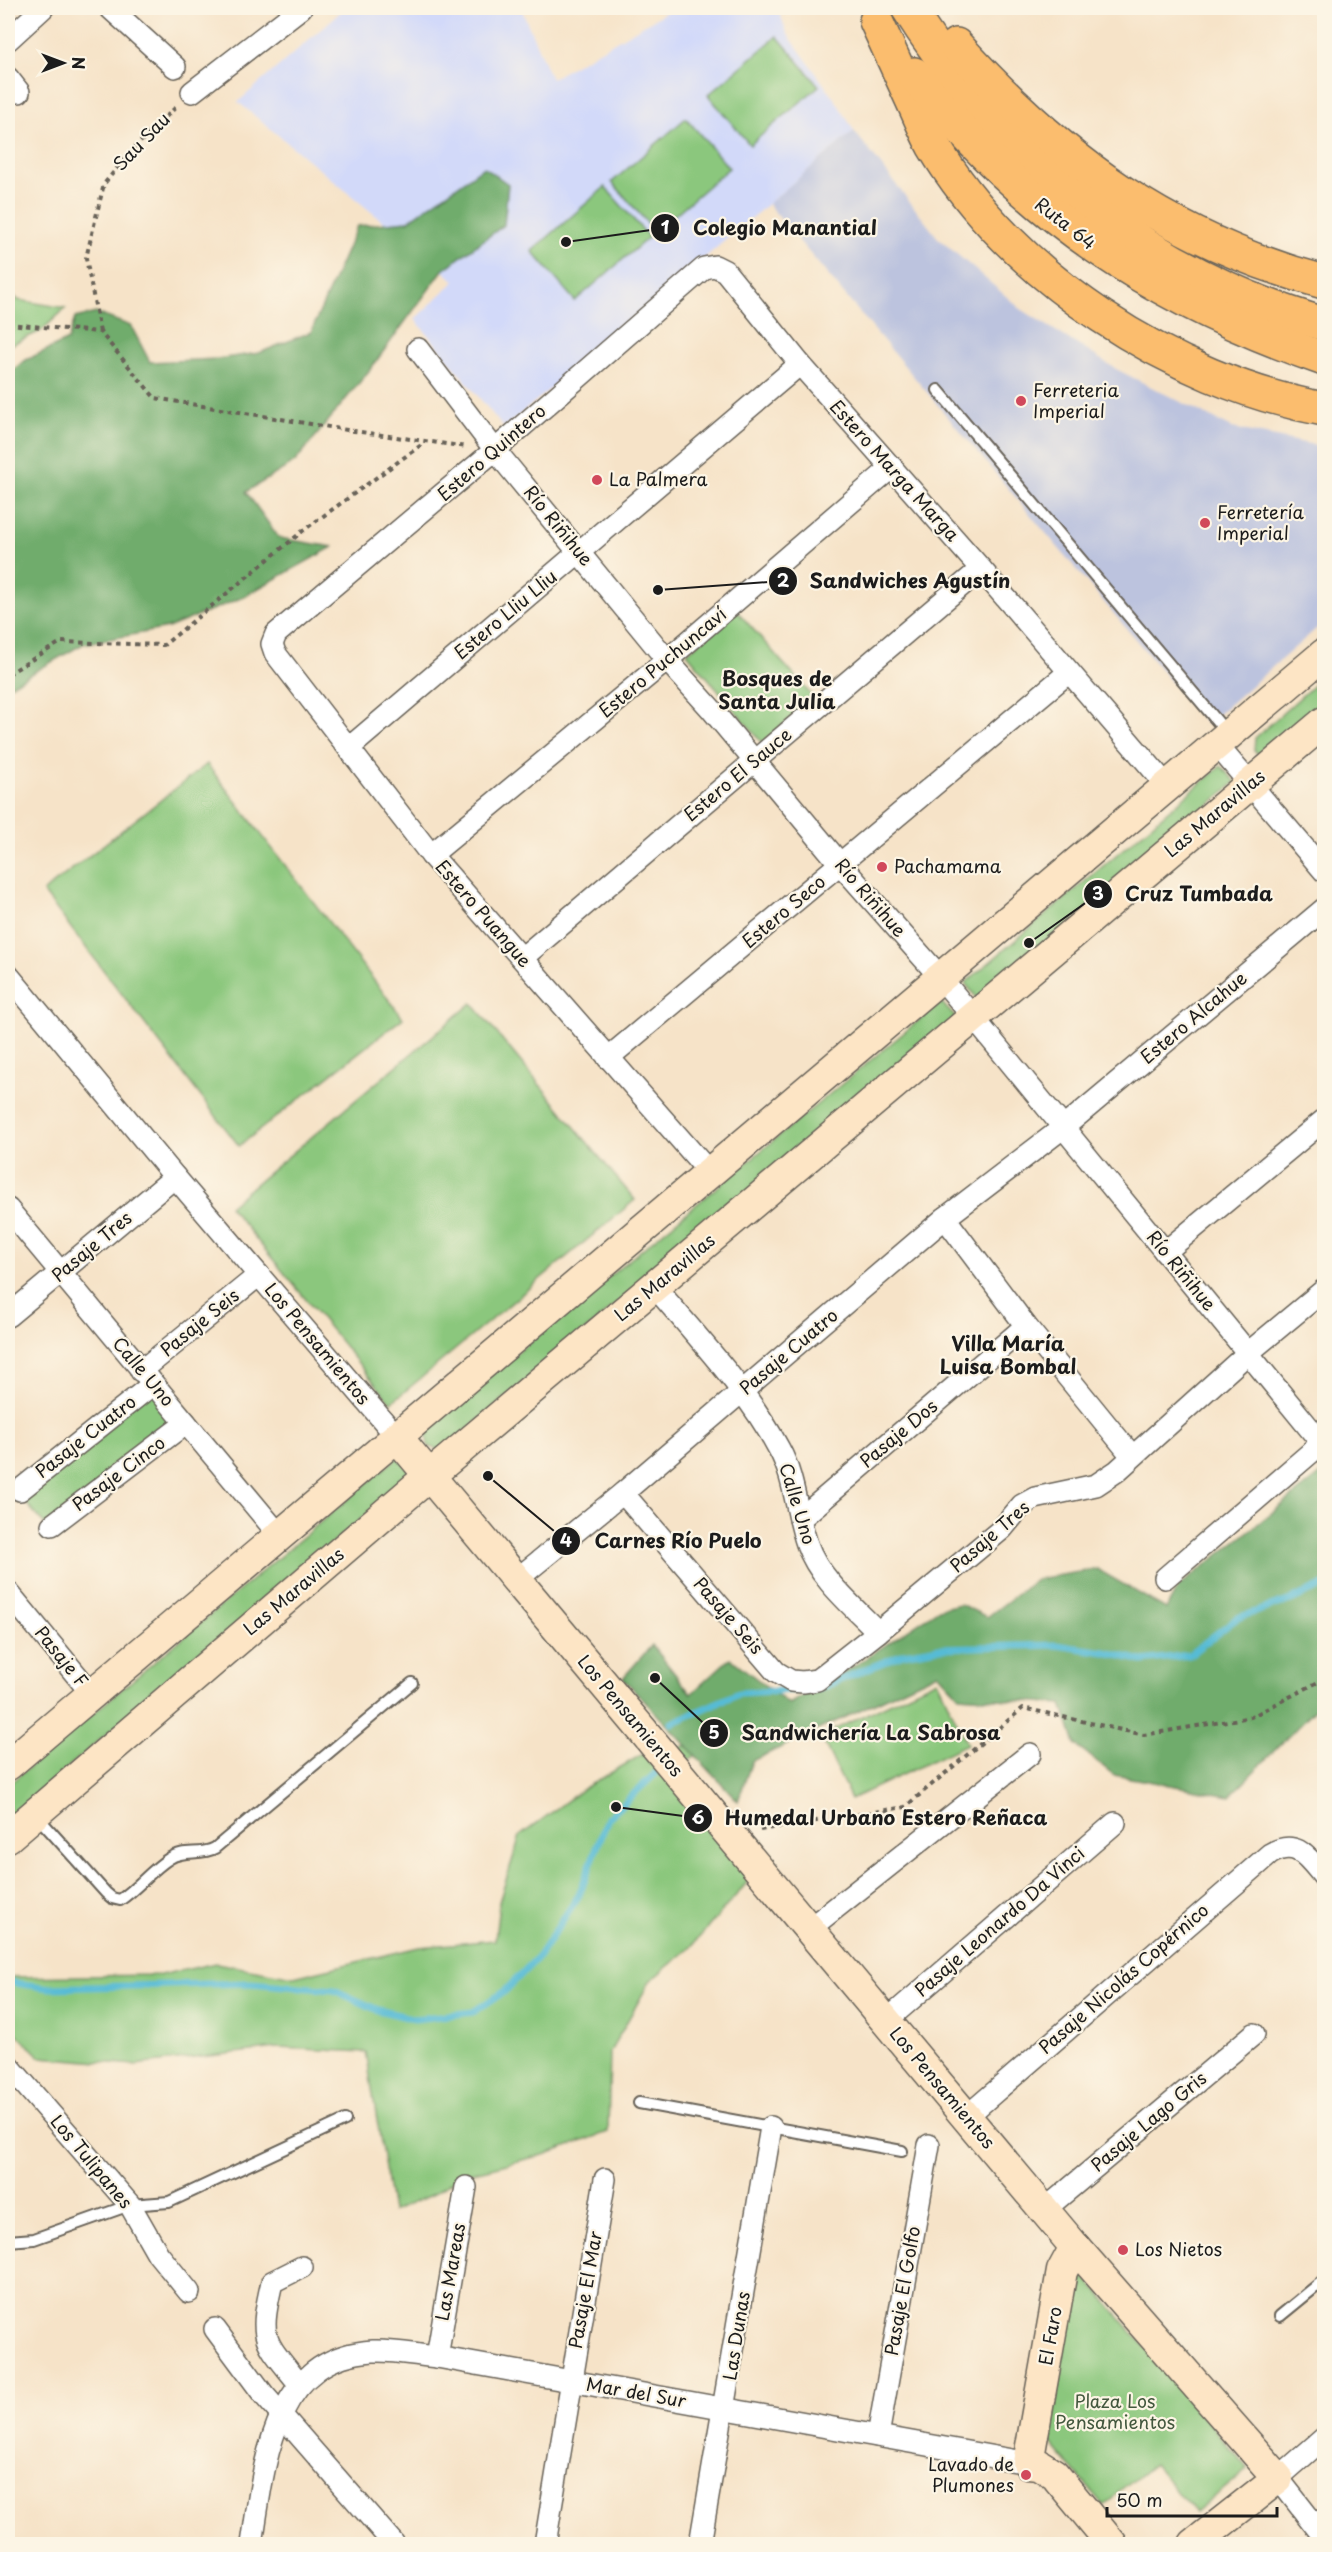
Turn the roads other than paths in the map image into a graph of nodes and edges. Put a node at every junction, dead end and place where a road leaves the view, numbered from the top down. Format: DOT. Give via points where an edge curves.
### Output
graph roads {
  1 [pos="43,8"];
  2 [pos="110,8"];
  3 [pos="301,8"];
  4 [pos="908,8"];
  5 [pos="922,8"];
  6 [pos="873,14"];
  7 [pos="8,40"];
  8 [pos="175,67"];
  9 [pos="192,92"];
  10 [pos="715,266"];
  11 [pos="1324,282"];
  12 [pos="1324,324"];
  13 [pos="418,349"];
  14 [pos="1324,359"];
  15 [pos="800,364"];
  16 [pos="938,390"];
  17 [pos="1324,409"];
  18 [pos="495,450"];
  19 [pos="892,468"];
  20 [pos="580,553"];
  21 [pos="981,569"];
  22 [pos="272,644"];
  23 [pos="1324,654"];
  24 [pos="667,660"];
  25 [pos="1069,672"];
  26 [pos="1324,722"];
  27 [pos="1223,740"];
  28 [pos="349,748"];
  29 [pos="754,761"];
  30 [pos="1251,784"];
  31 [pos="1168,787"];
  32 [pos="431,855"];
  33 [pos="841,865"];
  34 [pos="1324,871"];
  35 [pos="1324,909"];
  36 [pos="522,958"];
  37 [pos="8,975"];
  38 [pos="941,978"];
  39 [pos="974,1018"];
  40 [pos="608,1058"];
  41 [pos="1324,1120"];
  42 [pos="1064,1127"];
  43 [pos="710,1173"];
  44 [pos="176,1177"];
  45 [pos="8,1209"];
  46 [pos="945,1218"];
  47 [pos="1165,1252"];
  48 [pos="61,1273"];
  49 [pos="259,1275"];
  50 [pos="655,1287"];
  51 [pos="1324,1290"];
  52 [pos="8,1316"];
  53 [pos="1026,1326"];
  54 [pos="1248,1353"];
  55 [pos="147,1377"];
  56 [pos="742,1392"];
  57 [pos="186,1423"];
  58 [pos="397,1437"];
  59 [pos="1323,1444"];
  60 [pos="1132,1456"];
  61 [pos="429,1476"];
  62 [pos="20,1490"];
  63 [pos="623,1493"];
  64 [pos="800,1519"];
  65 [pos="52,1525"];
  66 [pos="280,1536"];
  67 [pos="1165,1578"];
  68 [pos="516,1580"];
  69 [pos="8,1592"];
  70 [pos="878,1632"];
  71 [pos="790,1680"];
  72 [pos="412,1683"];
  73 [pos="92,1694"];
  74 [pos="1030,1754"];
  75 [pos="8,1764"];
  76 [pos="34,1814"];
  77 [pos="1115,1823"];
  78 [pos="8,1837"];
  79 [pos="1324,1877"];
  80 [pos="808,1929"];
  81 [pos="886,2021"];
  82 [pos="1254,2034"];
  83 [pos="8,2065"];
  84 [pos="639,2103"];
  85 [pos="966,2117"];
  86 [pos="345,2120"];
  87 [pos="771,2127"];
  88 [pos="929,2145"];
  89 [pos="902,2151"];
  90 [pos="605,2179"];
  91 [pos="466,2187"];
  92 [pos="130,2205"];
  93 [pos="1044,2211"];
  94 [pos="8,2241"];
  95 [pos="1075,2247"];
  96 [pos="302,2267"];
  97 [pos="1324,2280"];
  98 [pos="189,2292"];
  99 [pos="1280,2316"];
  100 [pos="215,2329"];
  101 [pos="437,2357"];
  102 [pos="571,2381"];
  103 [pos="300,2385"];
  104 [pos="724,2408"];
  105 [pos="281,2414"];
  106 [pos="878,2436"];
  107 [pos="1324,2438"];
  108 [pos="1028,2463"];
  109 [pos="1278,2478"];
  110 [pos="1324,2537"];
  111 [pos="252,2544"];
  112 [pos="394,2544"];
  113 [pos="545,2544"];
  114 [pos="700,2544"];
  115 [pos="1112,2544"];
  116 [pos="1194,2544"];
  1 -- 7 [label="street"];
  2 -- 8 [label="street"];
  3 -- 9 [label="street"];
  4 -- 12 [label="highway, Ruta 64" via="983,109 1095,211 1136,239 1218,284"];
  5 -- 11 [label="highway" via="974,65 1061,147 1124,194 1211,243 1251,260"];
  6 -- 14 [label="highway, Ruta 64" via="938,105 973,143 1075,232 1180,299 1226,322"];
  6 -- 17 [label="highway" via="933,144 987,216 1052,279 1087,307 1162,352 1240,386"];
  10 -- 15 [label="street, Estero Marga Marga" via="725,272"];
  10 -- 18 [label="street, Estero Quintero" via="704,268"];
  13 -- 18 [label="street, Río Riñihue"];
  15 -- 19 [label="street, Estero Marga Marga"];
  15 -- 20 [label="street, Estero Lliu Lliu"];
  16 -- 27 [label="lane"];
  18 -- 20 [label="street, Río Riñihue"];
  18 -- 22 [label="street, Estero Quintero" via="276,634"];
  19 -- 21 [label="street, Estero Marga Marga"];
  19 -- 24 [label="street, Estero Puchuncaví"];
  20 -- 24 [label="street, Río Riñihue"];
  20 -- 28 [label="street, Estero Lliu Lliu"];
  21 -- 25 [label="street, Estero Marga Marga"];
  21 -- 29 [label="street, Estero El Sauce"];
  22 -- 28 [label="street, Estero Puangue"];
  23 -- 27 [label="street"];
  24 -- 29 [label="street, Río Riñihue"];
  24 -- 32 [label="street, Estero Puchuncaví"];
  25 -- 31 [label="street, Estero Marga Marga"];
  25 -- 33 [label="street, Estero Seco"];
  26 -- 30 [label="street, Las Maravillas"];
  27 -- 30 [label="street"];
  27 -- 31 [label="street"];
  28 -- 32 [label="street, Estero Puangue"];
  29 -- 33 [label="street, Río Riñihue"];
  29 -- 36 [label="street, Estero El Sauce"];
  30 -- 34 [label="street"];
  30 -- 39 [label="street, Las Maravillas"];
  31 -- 38 [label="street"];
  32 -- 36 [label="street, Estero Puangue"];
  33 -- 38 [label="street, Río Riñihue"];
  33 -- 40 [label="street, Estero Seco"];
  35 -- 42 [label="street, Estero Alcahue"];
  36 -- 40 [label="street, Estero Puangue"];
  37 -- 44 [label="street, Los Pensamientos"];
  38 -- 39 [label="street, Río Riñihue"];
  38 -- 43 [label="street"];
  39 -- 42 [label="street, Río Riñihue"];
  39 -- 50 [label="street, Las Maravillas"];
  40 -- 43 [label="street, Estero Puangue"];
  41 -- 47 [label="street"];
  42 -- 46 [label="street, Pasaje Cuatro"];
  42 -- 47 [label="street, Río Riñihue"];
  43 -- 58 [label="street"];
  44 -- 48 [label="street, Pasaje Tres"];
  44 -- 49 [label="street, Los Pensamientos"];
  45 -- 48 [label="street, Calle Uno"];
  46 -- 53 [label="street"];
  46 -- 56 [label="street, Pasaje Cuatro"];
  47 -- 54 [label="street, Río Riñihue"];
  48 -- 52 [label="street, Pasaje Tres"];
  48 -- 55 [label="street, Calle Uno"];
  49 -- 55 [label="street, Pasaje Seis"];
  49 -- 58 [label="street, Los Pensamientos"];
  50 -- 56 [label="street, Calle Uno"];
  50 -- 61 [label="street, Las Maravillas"];
  51 -- 54 [label="street, Pasaje Tres"];
  53 -- 60 [label="street"];
  53 -- 64 [label="street, Pasaje Dos"];
  54 -- 59 [label="street, Río Riñihue"];
  54 -- 60 [label="street, Pasaje Tres"];
  55 -- 57 [label="street, Calle Uno"];
  55 -- 62 [label="street, Pasaje Cuatro"];
  56 -- 63 [label="street, Pasaje Cuatro"];
  56 -- 64 [label="street, Calle Uno" via="780,1451 790,1474"];
  57 -- 65 [label="street, Pasaje Cinco"];
  57 -- 66 [label="street, Calle Uno"];
  58 -- 61 [label="street, Los Pensamientos"];
  58 -- 66 [label="street"];
  59 -- 67 [label="street"];
  60 -- 70 [label="street, Pasaje Tres" via="1096,1485 1035,1498 1022,1505 1002,1529"];
  61 -- 68 [label="street, Los Pensamientos"];
  61 -- 76 [label="street, Las Maravillas"];
  63 -- 68 [label="street, Pasaje Cuatro"];
  63 -- 71 [label="street, Pasaje Seis" via="776,1672"];
  64 -- 70 [label="street, Calle Uno" via="808,1547 823,1574"];
  66 -- 73 [label="street"];
  68 -- 80 [label="street, Los Pensamientos"];
  69 -- 73 [label="street, Pasaje F"];
  70 -- 71 [label="street, Pasaje Tres" via="817,1680"];
  72 -- 76 [label="lane" via="215,1848 171,1857 120,1900 106,1893"];
  73 -- 75 [label="street"];
  74 -- 80 [label="street"];
  76 -- 78 [label="street, Las Maravillas"];
  77 -- 81 [label="street, Pasaje Leonardo Da Vinci"];
  79 -- 85 [label="street, Pasaje Nicolás Copérnico" via="1303,1852 1286,1847 1270,1854"];
  80 -- 81 [label="street, Los Pensamientos"];
  81 -- 85 [label="street, Los Pensamientos"];
  82 -- 93 [label="street, Pasaje Lago Gris"];
  83 -- 92 [label="street, Los Tulipanes"];
  84 -- 87 [label="lane"];
  85 -- 93 [label="street, Los Pensamientos"];
  86 -- 92 [label="lane" via="169,2202"];
  87 -- 89 [label="lane"];
  87 -- 104 [label="street, Las Dunas"];
  88 -- 106 [label="street, Pasaje El Golfo"];
  90 -- 102 [label="street, Pasaje El Mar"];
  91 -- 101 [label="street, Las Mareas"];
  92 -- 94 [label="lane" via="34,2239"];
  92 -- 98 [label="street, Los Tulipanes" via="158,2254"];
  93 -- 95 [label="street, Los Pensamientos"];
  95 -- 108 [label="street, El Faro" via="1062,2271"];
  95 -- 109 [label="street, Los Pensamientos"];
  96 -- 103 [label="street" via="272,2282 263,2324 266,2342"];
  97 -- 99 [label="lane"];
  100 -- 105 [label="street"];
  101 -- 102 [label="street, Mar del Sur"];
  101 -- 103 [label="street, Mar del Sur" via="362,2352 328,2364"];
  102 -- 104 [label="street, Mar del Sur"];
  102 -- 113 [label="street, Pasaje El Mar"];
  103 -- 105 [label="street, Mar del Sur"];
  104 -- 106 [label="street, Mar del Sur"];
  104 -- 114 [label="street, Las Dunas"];
  105 -- 111 [label="street, Mar del Sur" via="268,2447"];
  105 -- 112 [label="street"];
  106 -- 108 [label="street, Mar del Sur"];
  107 -- 109 [label="street"];
  108 -- 115 [label="street, Mar del Sur" via="1054,2474"];
  109 -- 110 [label="street, Los Pensamientos"];
  109 -- 116 [label="street"];
}
